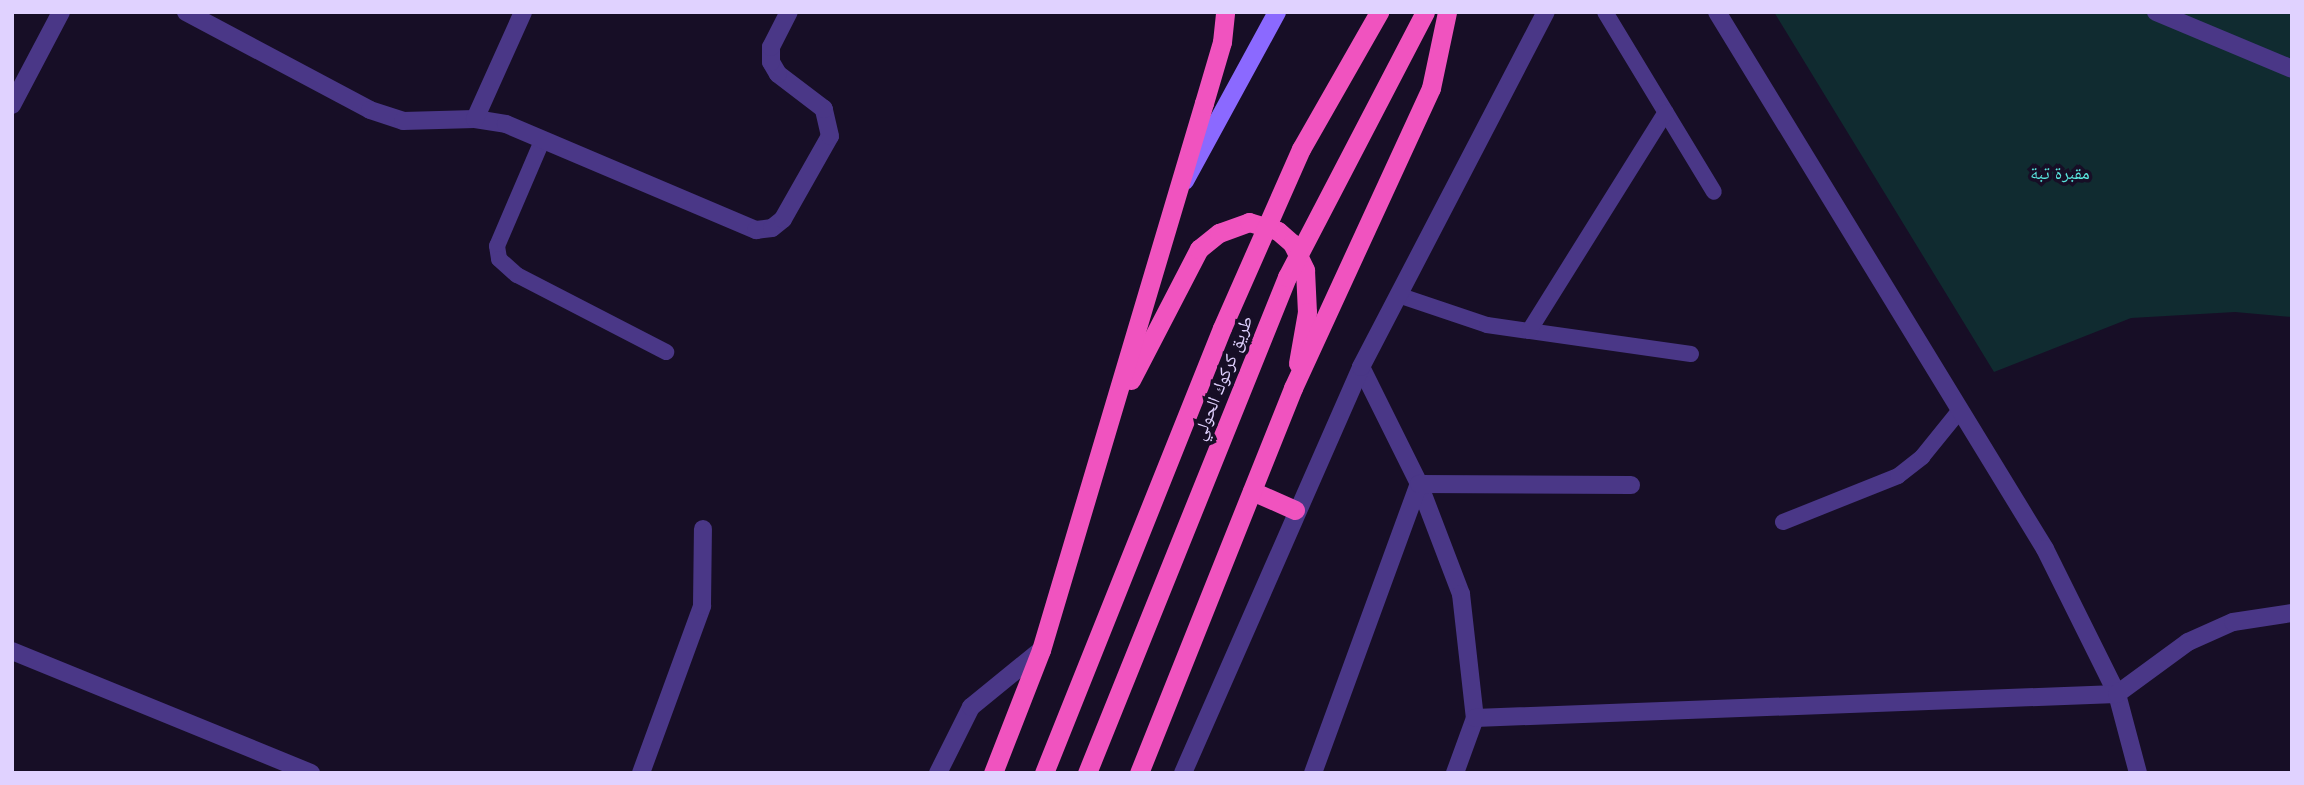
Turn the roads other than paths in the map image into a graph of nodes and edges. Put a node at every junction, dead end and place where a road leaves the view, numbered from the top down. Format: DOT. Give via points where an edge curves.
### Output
graph roads {
  1 [pos="61,12"];
  2 [pos="186,12"];
  3 [pos="523,12"];
  4 [pos="789,12"];
  5 [pos="1225,12"];
  6 [pos="1277,12"];
  7 [pos="1379,12"];
  8 [pos="1425,12"];
  9 [pos="1447,12"];
  10 [pos="1546,12"];
  11 [pos="1605,12"];
  12 [pos="1717,12"];
  13 [pos="2156,12"];
  14 [pos="2292,69"];
  15 [pos="12,105"];
  16 [pos="1666,112"];
  17 [pos="475,119"];
  18 [pos="542,141"];
  19 [pos="1714,192"];
  20 [pos="1174,202"];
  21 [pos="1398,295"];
  22 [pos="1529,331"];
  23 [pos="666,352"];
  24 [pos="1690,354"];
  25 [pos="1361,367"];
  26 [pos="1293,388"];
  27 [pos="1961,411"];
  28 [pos="1104,438"];
  29 [pos="1419,484"];
  30 [pos="1631,485"];
  31 [pos="1252,491"];
  32 [pos="1295,510"];
  33 [pos="1783,522"];
  34 [pos="703,529"];
  35 [pos="2292,613"];
  36 [pos="1041,650"];
  37 [pos="12,651"];
  38 [pos="2117,694"];
  39 [pos="1475,718"];
  40 [pos="311,773"];
  41 [pos="641,773"];
  42 [pos="938,773"];
  43 [pos="993,773"];
  44 [pos="1044,773"];
  45 [pos="1087,773"];
  46 [pos="1139,773"];
  47 [pos="1183,773"];
  48 [pos="1313,773"];
  49 [pos="1455,773"];
  50 [pos="2138,773"];
  1 -- 15 [label="street"];
  2 -- 17 [label="street" via="370,110 403,121"];
  3 -- 17 [label="street"];
  4 -- 18 [label="street" via="771,47 771,62 778,74 824,109 830,136 783,219 772,228 744,227"];
  5 -- 20 [label="highway" via="1222,42"];
  6 -- 20 [label="main road"];
  7 -- 44 [label="highway, طريق كركوك الحولي" via="1295,162 1222,328"];
  8 -- 45 [label="highway, طريق كركوك الحولي" via="1287,277"];
  9 -- 26 [label="highway" via="1430,88"];
  10 -- 21 [label="street"];
  11 -- 16 [label="lane"];
  12 -- 27 [label="street"];
  13 -- 14 [label="street"];
  16 -- 19 [label="lane"];
  16 -- 22 [label="lane"];
  17 -- 18 [label="street" via="506,124"];
  18 -- 23 [label="lane" via="497,246 499,259 517,275"];
  20 -- 28 [label="highway"];
  21 -- 22 [label="lane" via="1458,318"];
  21 -- 25 [label="street"];
  22 -- 24 [label="lane"];
  25 -- 29 [label="street"];
  25 -- 32 [label="street"];
  26 -- 28 [label="highway" via="1307,312 1306,270 1292,243 1279,231 1249,222 1234,225 1199,249 1186,269"];
  26 -- 31 [label="highway"];
  27 -- 33 [label="lane" via="1922,457 1898,476"];
  27 -- 38 [label="street" via="2045,549"];
  28 -- 36 [label="highway"];
  29 -- 30 [label="street"];
  29 -- 39 [label="street" via="1461,594"];
  29 -- 48 [label="street"];
  31 -- 32 [label="highway"];
  31 -- 46 [label="highway"];
  32 -- 47 [label="street"];
  34 -- 41 [label="street" via="702,606"];
  35 -- 38 [label="street" via="2233,622 2188,642"];
  36 -- 42 [label="street" via="971,707"];
  36 -- 43 [label="highway"];
  37 -- 40 [label="street"];
  38 -- 39 [label="street"];
  38 -- 50 [label="street"];
  39 -- 49 [label="street"];
}
